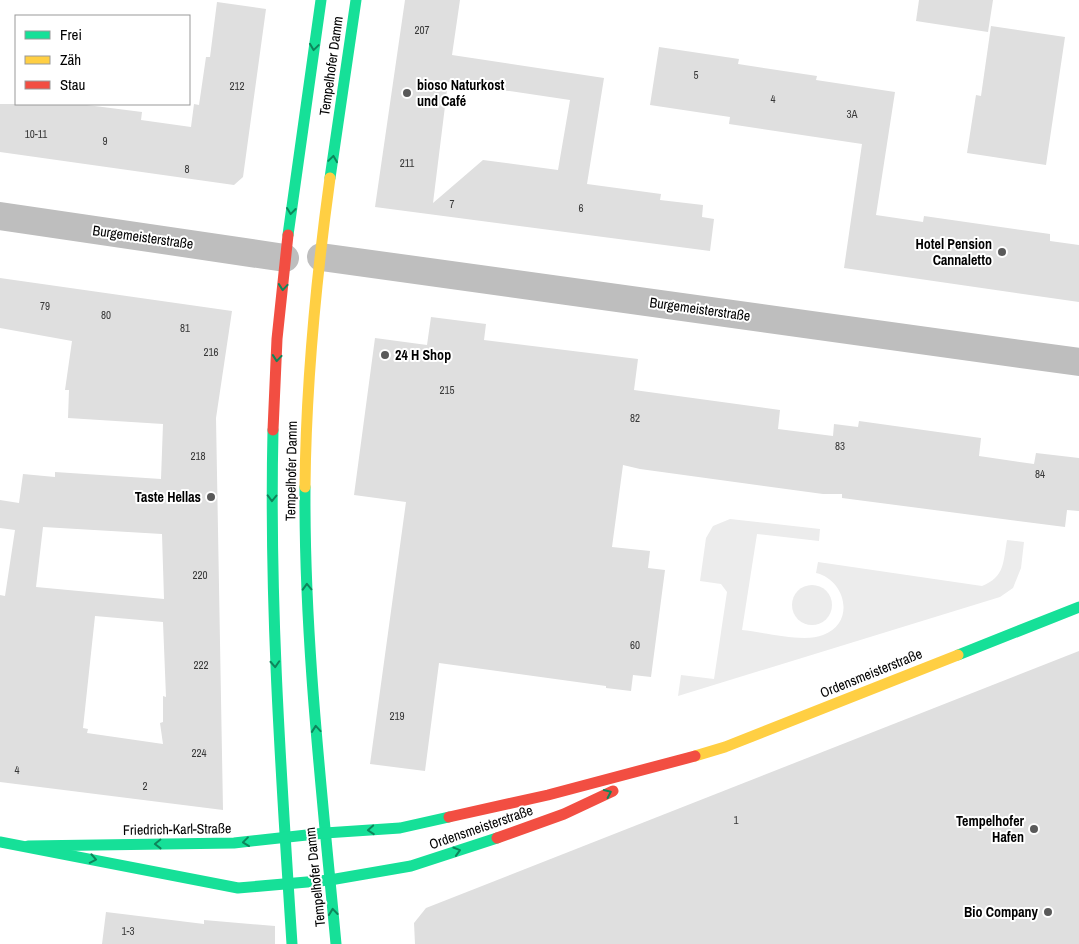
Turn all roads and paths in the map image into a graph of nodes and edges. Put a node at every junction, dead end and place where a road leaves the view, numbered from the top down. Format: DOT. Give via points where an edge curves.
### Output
graph roads {
  1 [pos="321,0"];
  2 [pos="356,0"];
  3 [pos="0,216"];
  4 [pos="320,257"];
  5 [pos="285,258"];
  6 [pos="1079,362"];
  7 [pos="1079,607"];
  8 [pos="673,763"];
  9 [pos="325,833"];
  10 [pos="286,837"];
  11 [pos="0,842"];
  12 [pos="28,846"];
  13 [pos="330,880"];
  14 [pos="289,884"];
  15 [pos="292,944"];
  16 [pos="336,944"];
  1 -- 5 [label="main road, Tempelhofer Damm, one-way"];
  4 -- 2 [label="main road, Tempelhofer Damm, one-way"];
  3 -- 5 [label="street, Burgemeisterstraße"];
  4 -- 6 [label="street, Burgemeisterstraße"];
  9 -- 4 [label="main road, Tempelhofer Damm, one-way" via="312,691 305,516 306,436"];
  5 -- 10 [label="main road, Tempelhofer Damm, one-way" via="274,386 271,547 272,615"];
  7 -- 8 [label="main road, Ordensmeisterstraße" via="725,747"];
  8 -- 9 [label="main road, Ordensmeisterstraße, one-way" via="400,828"];
  13 -- 8 [label="main road, Ordensmeisterstraße, one-way" via="403,868 493,840 564,814"];
  9 -- 10 [label="main road, Friedrich-Karl-Straße"];
  9 -- 13 [label="main road, Tempelhofer Damm"];
  10 -- 12 [label="main road, Friedrich-Karl-Straße, one-way" via="234,843"];
  10 -- 14 [label="main road, Tempelhofer Damm"];
  11 -- 12 [label="main road, Friedrich-Karl-Straße"];
  12 -- 14 [label="main road, Friedrich-Karl-Straße, one-way" via="238,888"];
  13 -- 14 [label="main road, Ordensmeisterstraße"];
  16 -- 13 [label="main road, Tempelhofer Damm, one-way"];
  14 -- 15 [label="main road, Tempelhofer Damm"];
}
